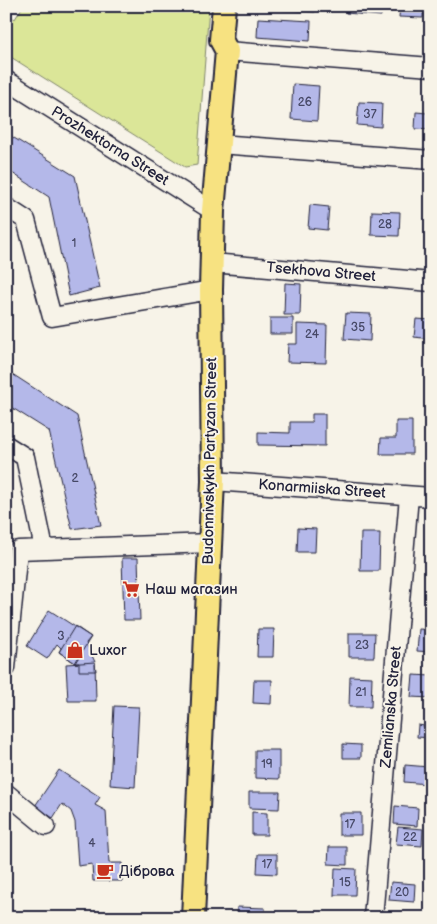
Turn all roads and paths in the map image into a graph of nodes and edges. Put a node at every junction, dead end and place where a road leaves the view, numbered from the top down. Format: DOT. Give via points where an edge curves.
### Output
graph roads {
  1 [pos="224,6"];
  2 [pos="226,51"];
  3 [pos="431,67"];
  4 [pos="6,80"];
  5 [pos="219,144"];
  6 [pos="431,160"];
  7 [pos="6,207"];
  8 [pos="213,211"];
  9 [pos="212,263"];
  10 [pos="431,282"];
  11 [pos="211,290"];
  12 [pos="6,445"];
  13 [pos="213,481"];
  14 [pos="409,496"];
  15 [pos="431,497"];
  16 [pos="210,543"];
  17 [pos="44,549"];
  18 [pos="6,668"];
  19 [pos="6,793"];
  20 [pos="46,826"];
  21 [pos="193,918"];
  22 [pos="373,918"];
  1 -- 2 [label="main road, Budonnivskykh Partyzan Street" via="221,40"];
  2 -- 3 [label="street"];
  2 -- 5 [label="main road, Budonnivskykh Partyzan Street"];
  4 -- 8 [label="street, Prozhektorna Street"];
  5 -- 6 [label="street"];
  5 -- 8 [label="main road, Budonnivskykh Partyzan Street"];
  7 -- 11 [label="street" via="26,220 52,318"];
  8 -- 9 [label="main road, Budonnivskykh Partyzan Street"];
  9 -- 10 [label="street, Tsekhova Street"];
  9 -- 11 [label="main road, Budonnivskykh Partyzan Street"];
  11 -- 13 [label="main road, Budonnivskykh Partyzan Street"];
  12 -- 17 [label="street" via="25,457"];
  13 -- 14 [label="street, Konarmiiska Street"];
  13 -- 16 [label="main road, Budonnivskykh Partyzan Street"];
  14 -- 15 [label="street, Konarmiiska Street"];
  14 -- 22 [label="street, Zemlianska Street"];
  16 -- 17 [label="street"];
  16 -- 21 [label="main road, Budonnivskykh Partyzan Street"];
  17 -- 18 [label="street" via="18,550"];
  19 -- 20 [label="street"];
}
